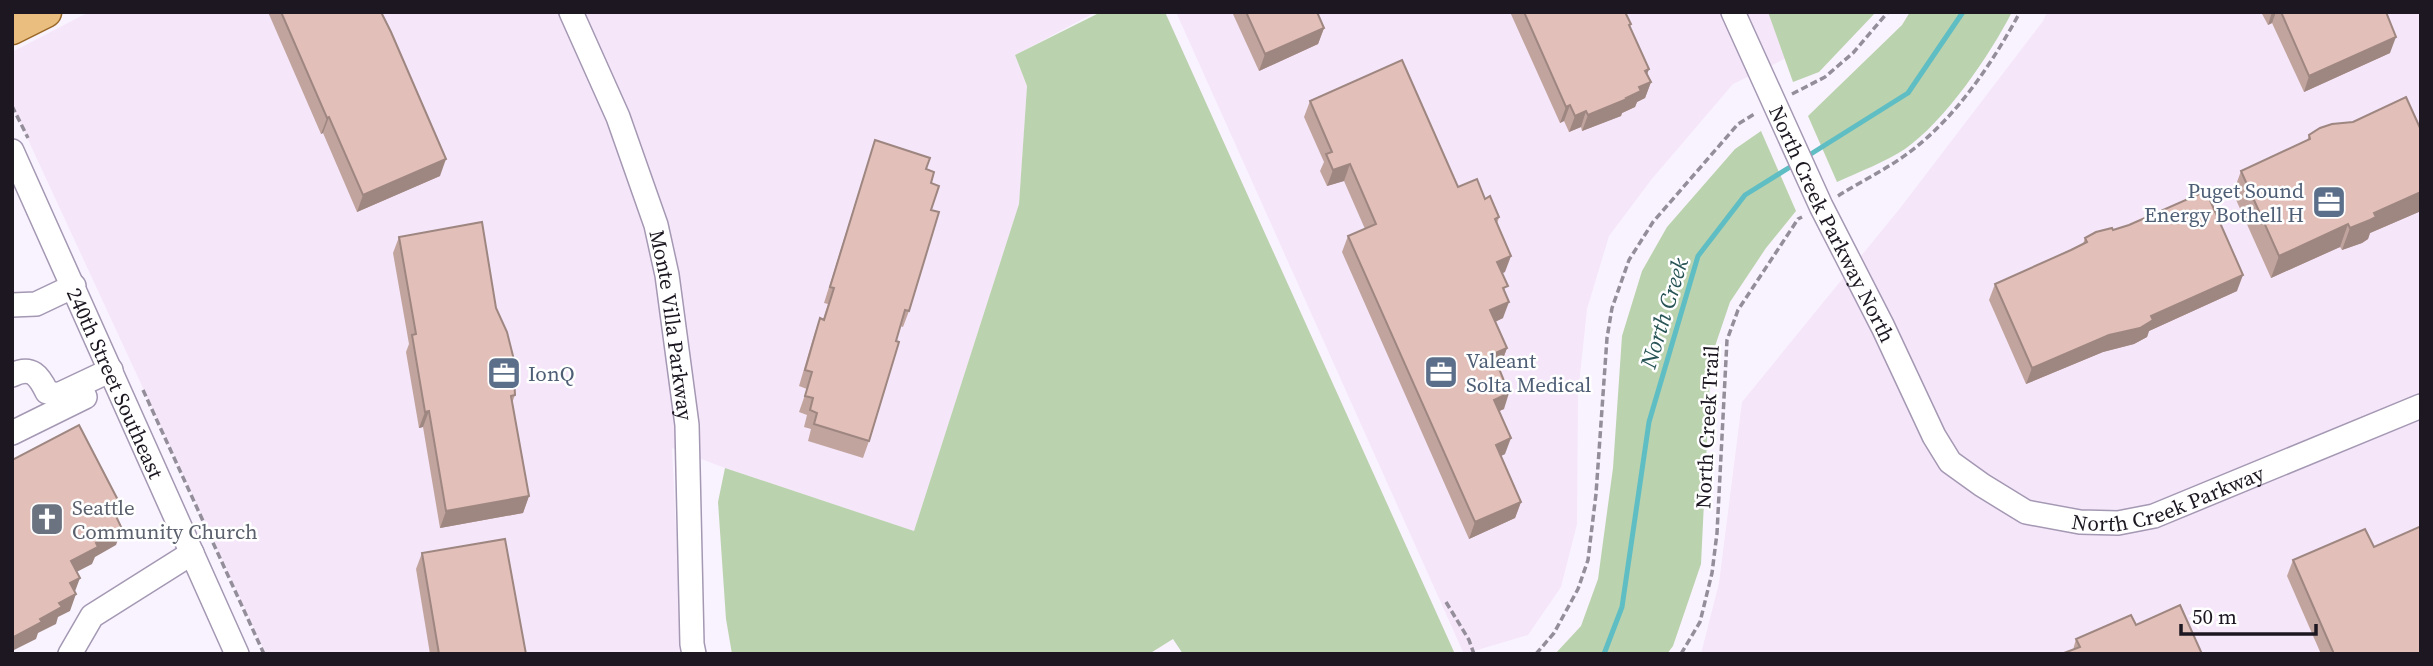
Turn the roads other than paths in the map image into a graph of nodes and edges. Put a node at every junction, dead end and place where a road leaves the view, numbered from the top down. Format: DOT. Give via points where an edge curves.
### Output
graph roads {
  1 [pos="46,12"];
  2 [pos="571,12"];
  3 [pos="1733,12"];
  4 [pos="12,29"];
  5 [pos="12,152"];
  6 [pos="19,182"];
  7 [pos="74,286"];
  8 [pos="12,305"];
  9 [pos="12,375"];
  10 [pos="113,376"];
  11 [pos="2421,407"];
  12 [pos="12,433"];
  13 [pos="1934,436"];
  14 [pos="192,553"];
  15 [pos="70,654"];
  16 [pos="237,654"];
  17 [pos="694,654"];
  1 -- 4 [label="main road"];
  2 -- 17 [label="street, Monte Villa Parkway" via="622,129 656,225 667,275 687,425"];
  3 -- 13 [label="street, North Creek Parkway North" via="1809,181"];
  5 -- 6 [label="street, 240th Street Southeast"];
  6 -- 7 [label="street, 240th Street Southeast"];
  7 -- 8 [label="street" via="36,304"];
  7 -- 10 [label="street, 240th Street Southeast"];
  9 -- 10 [label="street" via="33,371 47,392 58,395"];
  10 -- 12 [label="street"];
  10 -- 14 [label="street, 240th Street Southeast"];
  11 -- 13 [label="street, North Creek Parkway" via="2204,497 2154,516 2118,523 2080,522 2026,512 1950,462"];
  14 -- 15 [label="street" via="92,616"];
  14 -- 16 [label="street, 240th Street Southeast"];
}
